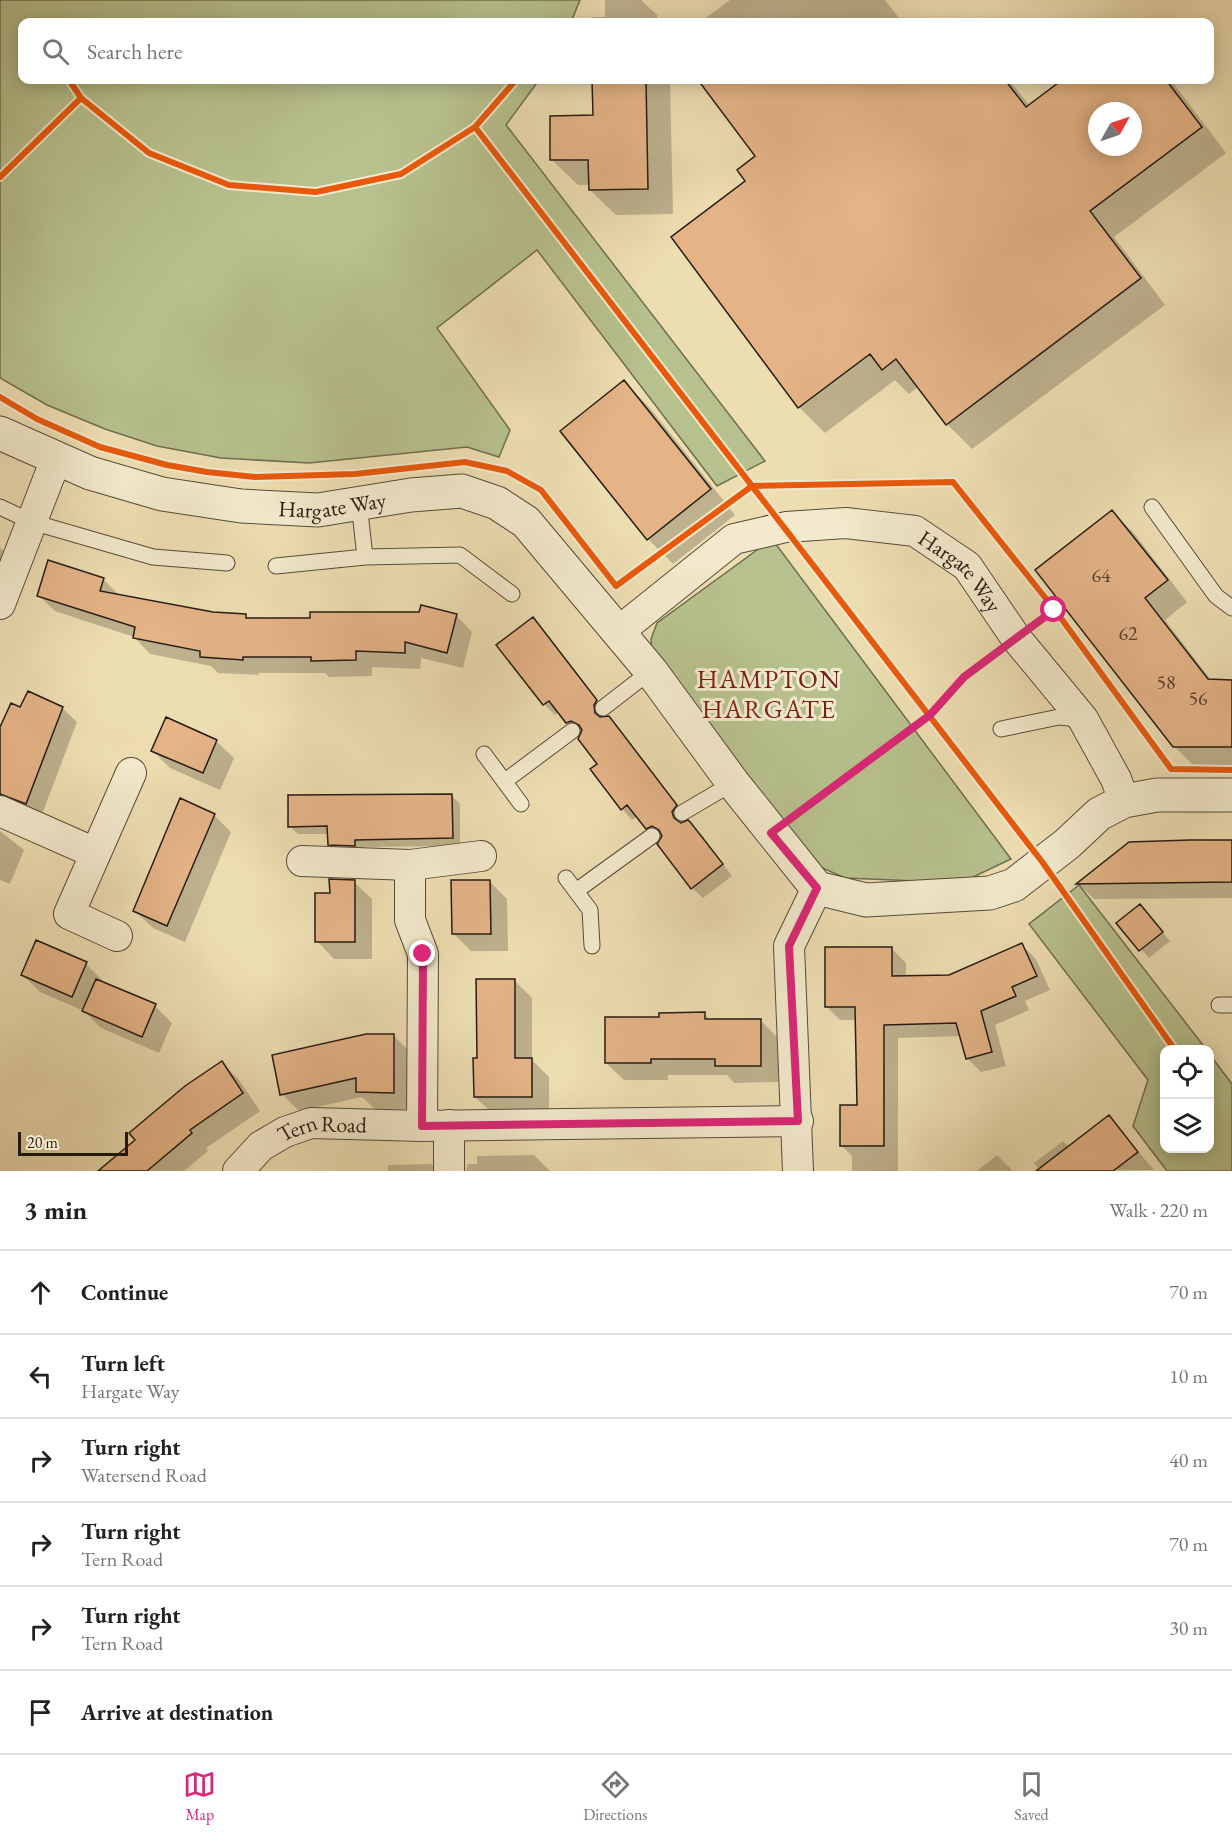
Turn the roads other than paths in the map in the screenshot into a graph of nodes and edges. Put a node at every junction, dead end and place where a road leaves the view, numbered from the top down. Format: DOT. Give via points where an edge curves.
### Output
graph roads {
  1 [pos="0,433"];
  2 [pos="56,459"];
  3 [pos="358,503"];
  4 [pos="0,507"];
  5 [pos="1152,507"];
  6 [pos="33,522"];
  7 [pos="365,557"];
  8 [pos="227,563"];
  9 [pos="276,566"];
  10 [pos="512,594"];
  11 [pos="0,604"];
  12 [pos="1232,609"];
  13 [pos="618,632"];
  14 [pos="651,671"];
  15 [pos="603,708"];
  16 [pos="1083,719"];
  17 [pos="1000,729"];
  18 [pos="572,731"];
  19 [pos="484,754"];
  20 [pos="131,773"];
  21 [pos="505,781"];
  22 [pos="733,783"];
  23 [pos="1232,795"];
  24 [pos="1124,801"];
  25 [pos="521,804"];
  26 [pos="0,812"];
  27 [pos="682,813"];
  28 [pos="652,837"];
  29 [pos="95,853"];
  30 [pos="481,856"];
  31 [pos="302,861"];
  32 [pos="410,865"];
  33 [pos="566,878"];
  34 [pos="817,888"];
  35 [pos="576,891"];
  36 [pos="117,936"];
  37 [pos="592,946"];
  38 [pos="798,1121"];
  39 [pos="435,1126"];
  40 [pos="238,1171"];
  41 [pos="449,1171"];
  42 [pos="798,1171"];
  1 -- 2 [label="street, Hargate Way"];
  2 -- 3 [label="street, Hargate Way" via="162,494 241,506 318,510"];
  2 -- 6 [label="street"];
  3 -- 7 [label="lane"];
  3 -- 13 [label="street, Hargate Way" via="462,491 497,503 526,522"];
  4 -- 6 [label="lane"];
  5 -- 12 [label="lane" via="1216,596"];
  6 -- 8 [label="lane" via="153,557"];
  6 -- 11 [label="street"];
  7 -- 9 [label="lane"];
  7 -- 10 [label="lane" via="460,555"];
  13 -- 14 [label="street, Hargate Way"];
  13 -- 16 [label="street, Hargate Way" via="735,539 786,527 846,524 915,531 967,566 1016,638"];
  14 -- 15 [label="lane"];
  14 -- 22 [label="street, Hargate Way"];
  16 -- 17 [label="lane" via="1051,718"];
  16 -- 24 [label="street, Hargate Way"];
  18 -- 21 [label="lane"];
  19 -- 21 [label="lane"];
  20 -- 29 [label="street"];
  21 -- 25 [label="lane"];
  22 -- 27 [label="lane"];
  22 -- 34 [label="street, Hargate Way"];
  23 -- 24 [label="street" via="1157,795"];
  24 -- 34 [label="street" via="1099,814 1014,885 990,893 866,900"];
  26 -- 29 [label="street"];
  28 -- 35 [label="lane"];
  29 -- 36 [label="street" via="69,914"];
  30 -- 32 [label="street"];
  31 -- 32 [label="street"];
  32 -- 39 [label="street" via="410,920 423,954"];
  33 -- 35 [label="lane"];
  34 -- 38 [label="street" via="789,946"];
  35 -- 37 [label="lane" via="590,910"];
  38 -- 39 [label="street, Tern Road"];
  38 -- 42 [label="street"];
  39 -- 40 [label="street, Tern Road" via="311,1123 261,1146"];
  39 -- 41 [label="street"];
}
